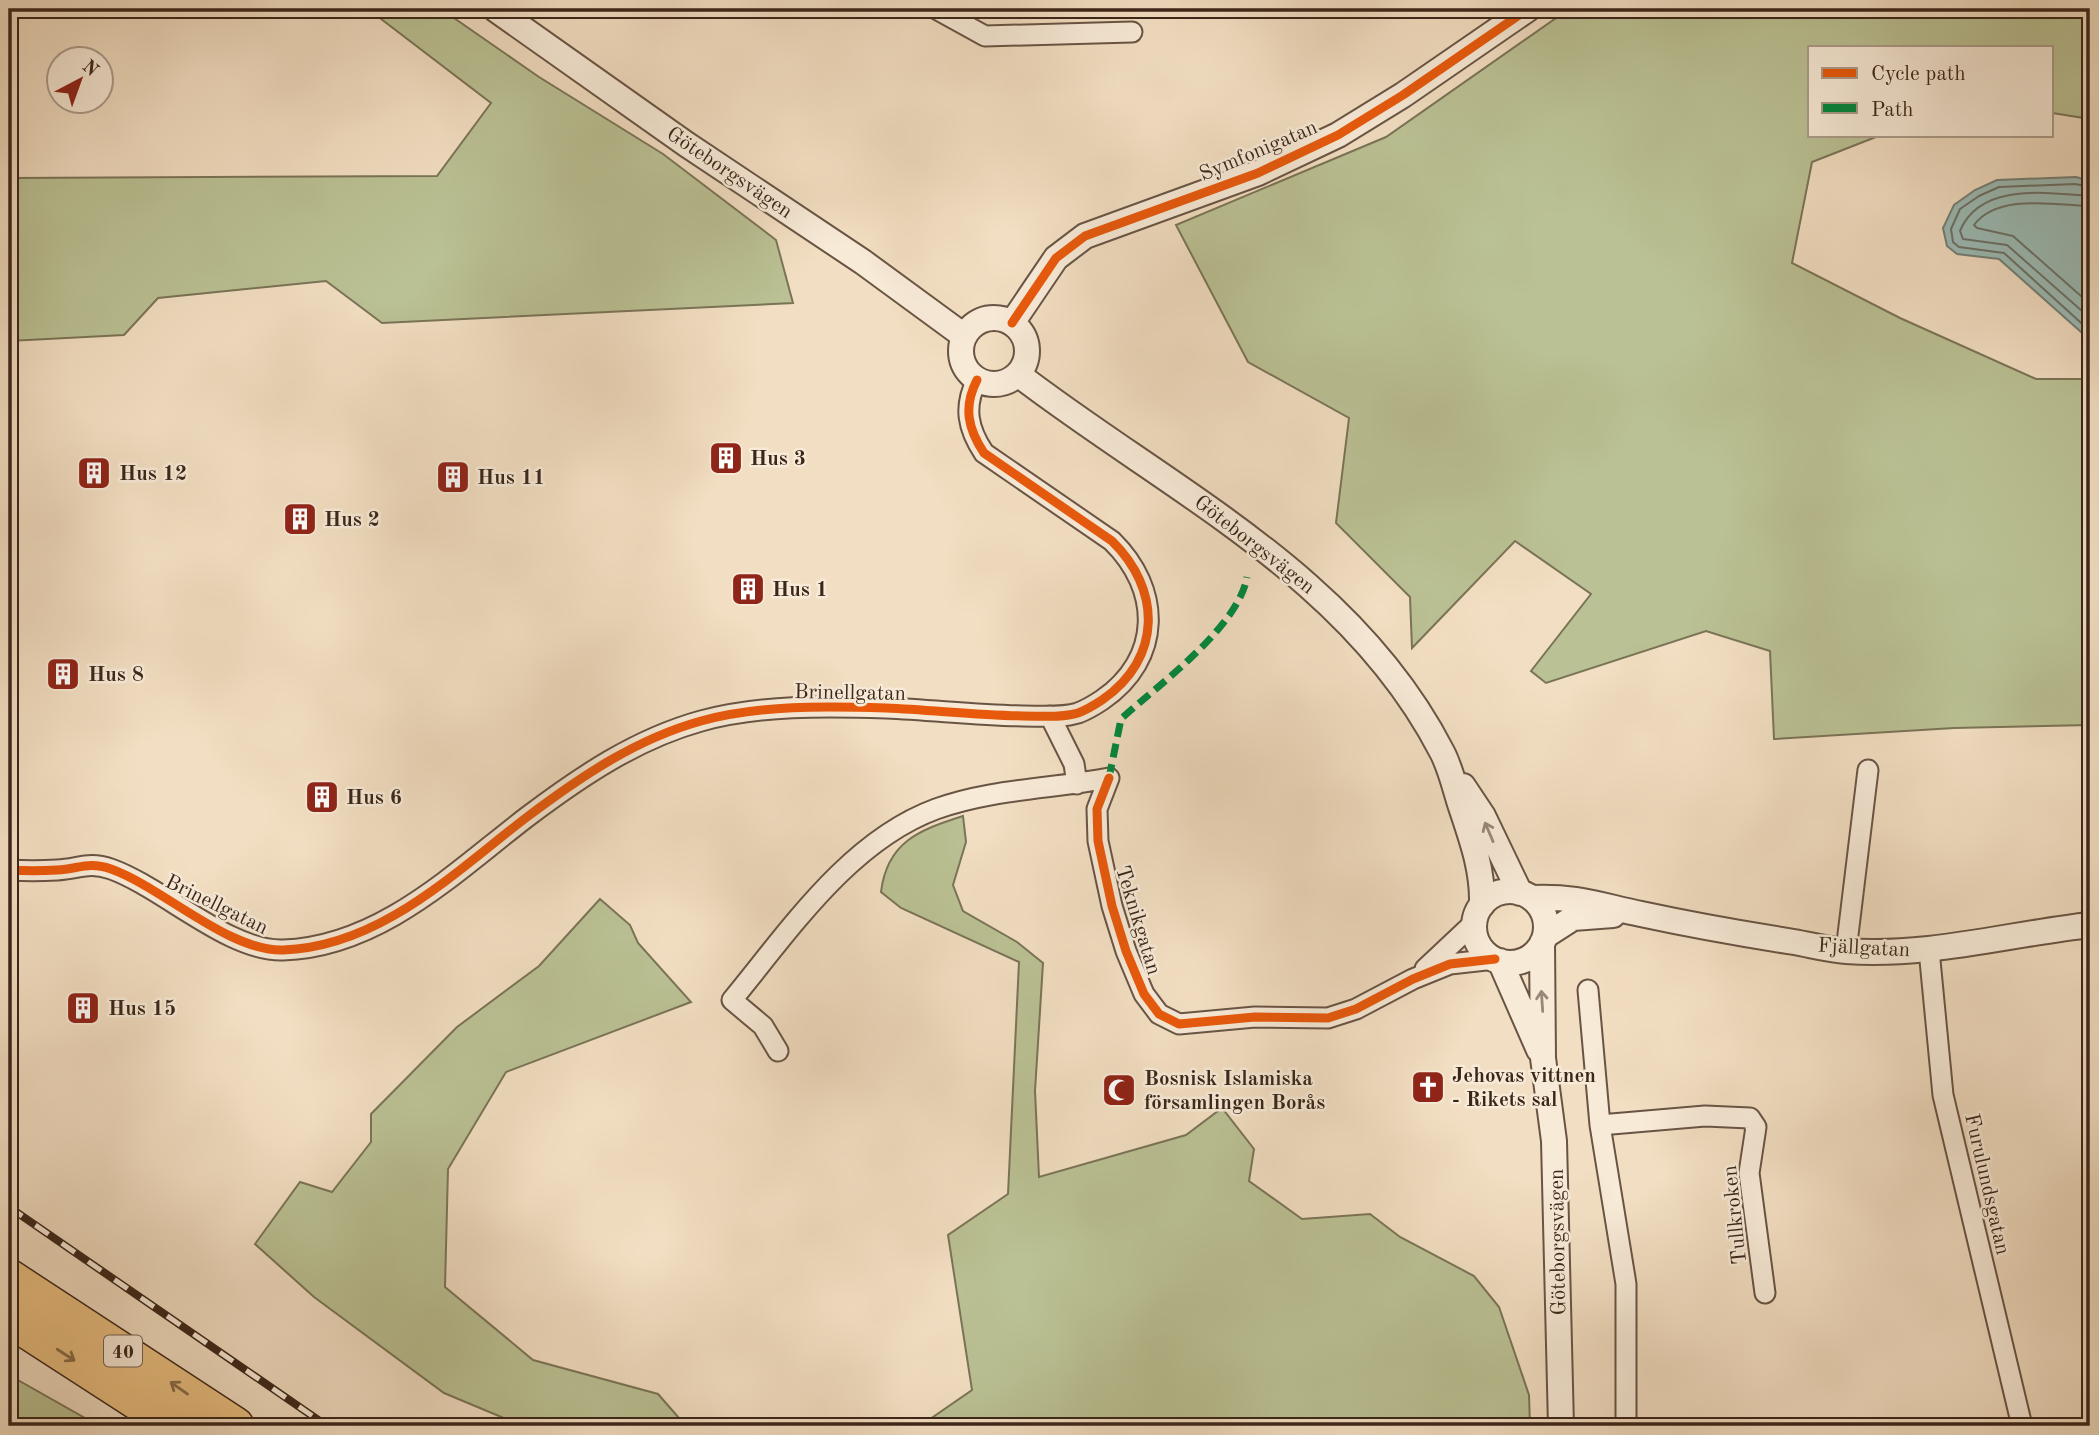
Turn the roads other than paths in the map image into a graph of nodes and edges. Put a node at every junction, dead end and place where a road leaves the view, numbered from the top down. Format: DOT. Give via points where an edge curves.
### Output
graph roads {
  1 [pos="495,9"];
  2 [pos="936,9"];
  3 [pos="1528,9"];
  4 [pos="1132,32"];
  5 [pos="1012,323"];
  6 [pos="964,337"];
  7 [pos="1019,374"];
  8 [pos="978,380"];
  9 [pos="1050,716"];
  10 [pos="1446,760"];
  11 [pos="1868,770"];
  12 [pos="1077,784"];
  13 [pos="9,870"];
  14 [pos="1526,896"];
  15 [pos="1479,913"];
  16 [pos="1638,914"];
  17 [pos="2090,925"];
  18 [pos="1543,940"];
  19 [pos="1929,950"];
  20 [pos="1846,951"];
  21 [pos="1497,960"];
  22 [pos="1413,979"];
  23 [pos="1588,990"];
  24 [pos="778,1051"];
  25 [pos="1543,1058"];
  26 [pos="1600,1125"];
  27 [pos="9,1278"];
  28 [pos="1765,1293"];
  29 [pos="9,1318"];
  30 [pos="176,1426"];
  31 [pos="235,1426"];
  32 [pos="1561,1426"];
  33 [pos="1626,1426"];
  34 [pos="2022,1426"];
  1 -- 6 [label="street, Göteborgsvägen" via="863,262"];
  2 -- 4 [label="street" via="985,36"];
  3 -- 5 [label="street, Symfonigatan" via="1338,135 1258,173 1085,236 1056,258"];
  5 -- 6 [label="street" via="988,318"];
  5 -- 7 [label="street" via="1028,347"];
  6 -- 8 [label="street" via="961,358"];
  7 -- 8 [label="street" via="1002,384"];
  7 -- 10 [label="street, Göteborgsvägen" via="1216,511 1322,598 1393,675"];
  8 -- 9 [label="street, Brinellgatan" via="968,414 973,437 984,453 1112,541 1128,558 1148,598 1148,631 1142,653 1119,686 1078,713"];
  9 -- 12 [label="street" via="1074,764"];
  9 -- 13 [label="street, Brinellgatan" via="883,708 782,709 700,721 623,751 526,818 426,897 337,939 295,948 262,948 114,870 90,863 61,870"];
  14 -- 10 [label="street, Göteborgsvägen, one-way"];
  10 -- 15 [label="street, Göteborgsvägen" via="1480,864"];
  11 -- 20 [label="street"];
  12 -- 22 [label="street, Teknikgatan" via="1108,778 1097,808 1098,841 1110,897 1126,951 1144,993 1159,1014 1179,1024 1255,1017 1328,1018"];
  12 -- 24 [label="street" via="949,805 916,818 867,850 818,897 732,1000 763,1026"];
  14 -- 15 [label="street" via="1497,894"];
  14 -- 16 [label="street, Fjällgatan" via="1603,902"];
  14 -- 18 [label="street" via="1543,912"];
  15 -- 21 [label="street" via="1479,944"];
  15 -- 22 [label="street, Teknikgatan"];
  16 -- 18 [label="street, Fjällgatan" via="1573,918"];
  16 -- 20 [label="street, Fjällgatan"];
  17 -- 19 [label="street, Fjällgatan"];
  18 -- 21 [label="street" via="1524,960"];
  25 -- 18 [label="street, Göteborgsvägen, one-way"];
  19 -- 20 [label="street, Fjällgatan"];
  19 -- 34 [label="street, Furulundsgatan" via="1943,1095"];
  21 -- 22 [label="street, Teknikgatan" via="1450,964"];
  21 -- 25 [label="street, Göteborgsvägen"];
  23 -- 26 [label="street"];
  25 -- 32 [label="street, Göteborgsvägen" via="1554,1141"];
  26 -- 28 [label="street, Tullkroken" via="1705,1116 1750,1118 1756,1127 1749,1173"];
  26 -- 33 [label="street" via="1626,1284"];
  31 -- 27 [label="highway, 40, one-way"];
  29 -- 30 [label="highway, 40, one-way"];
}
